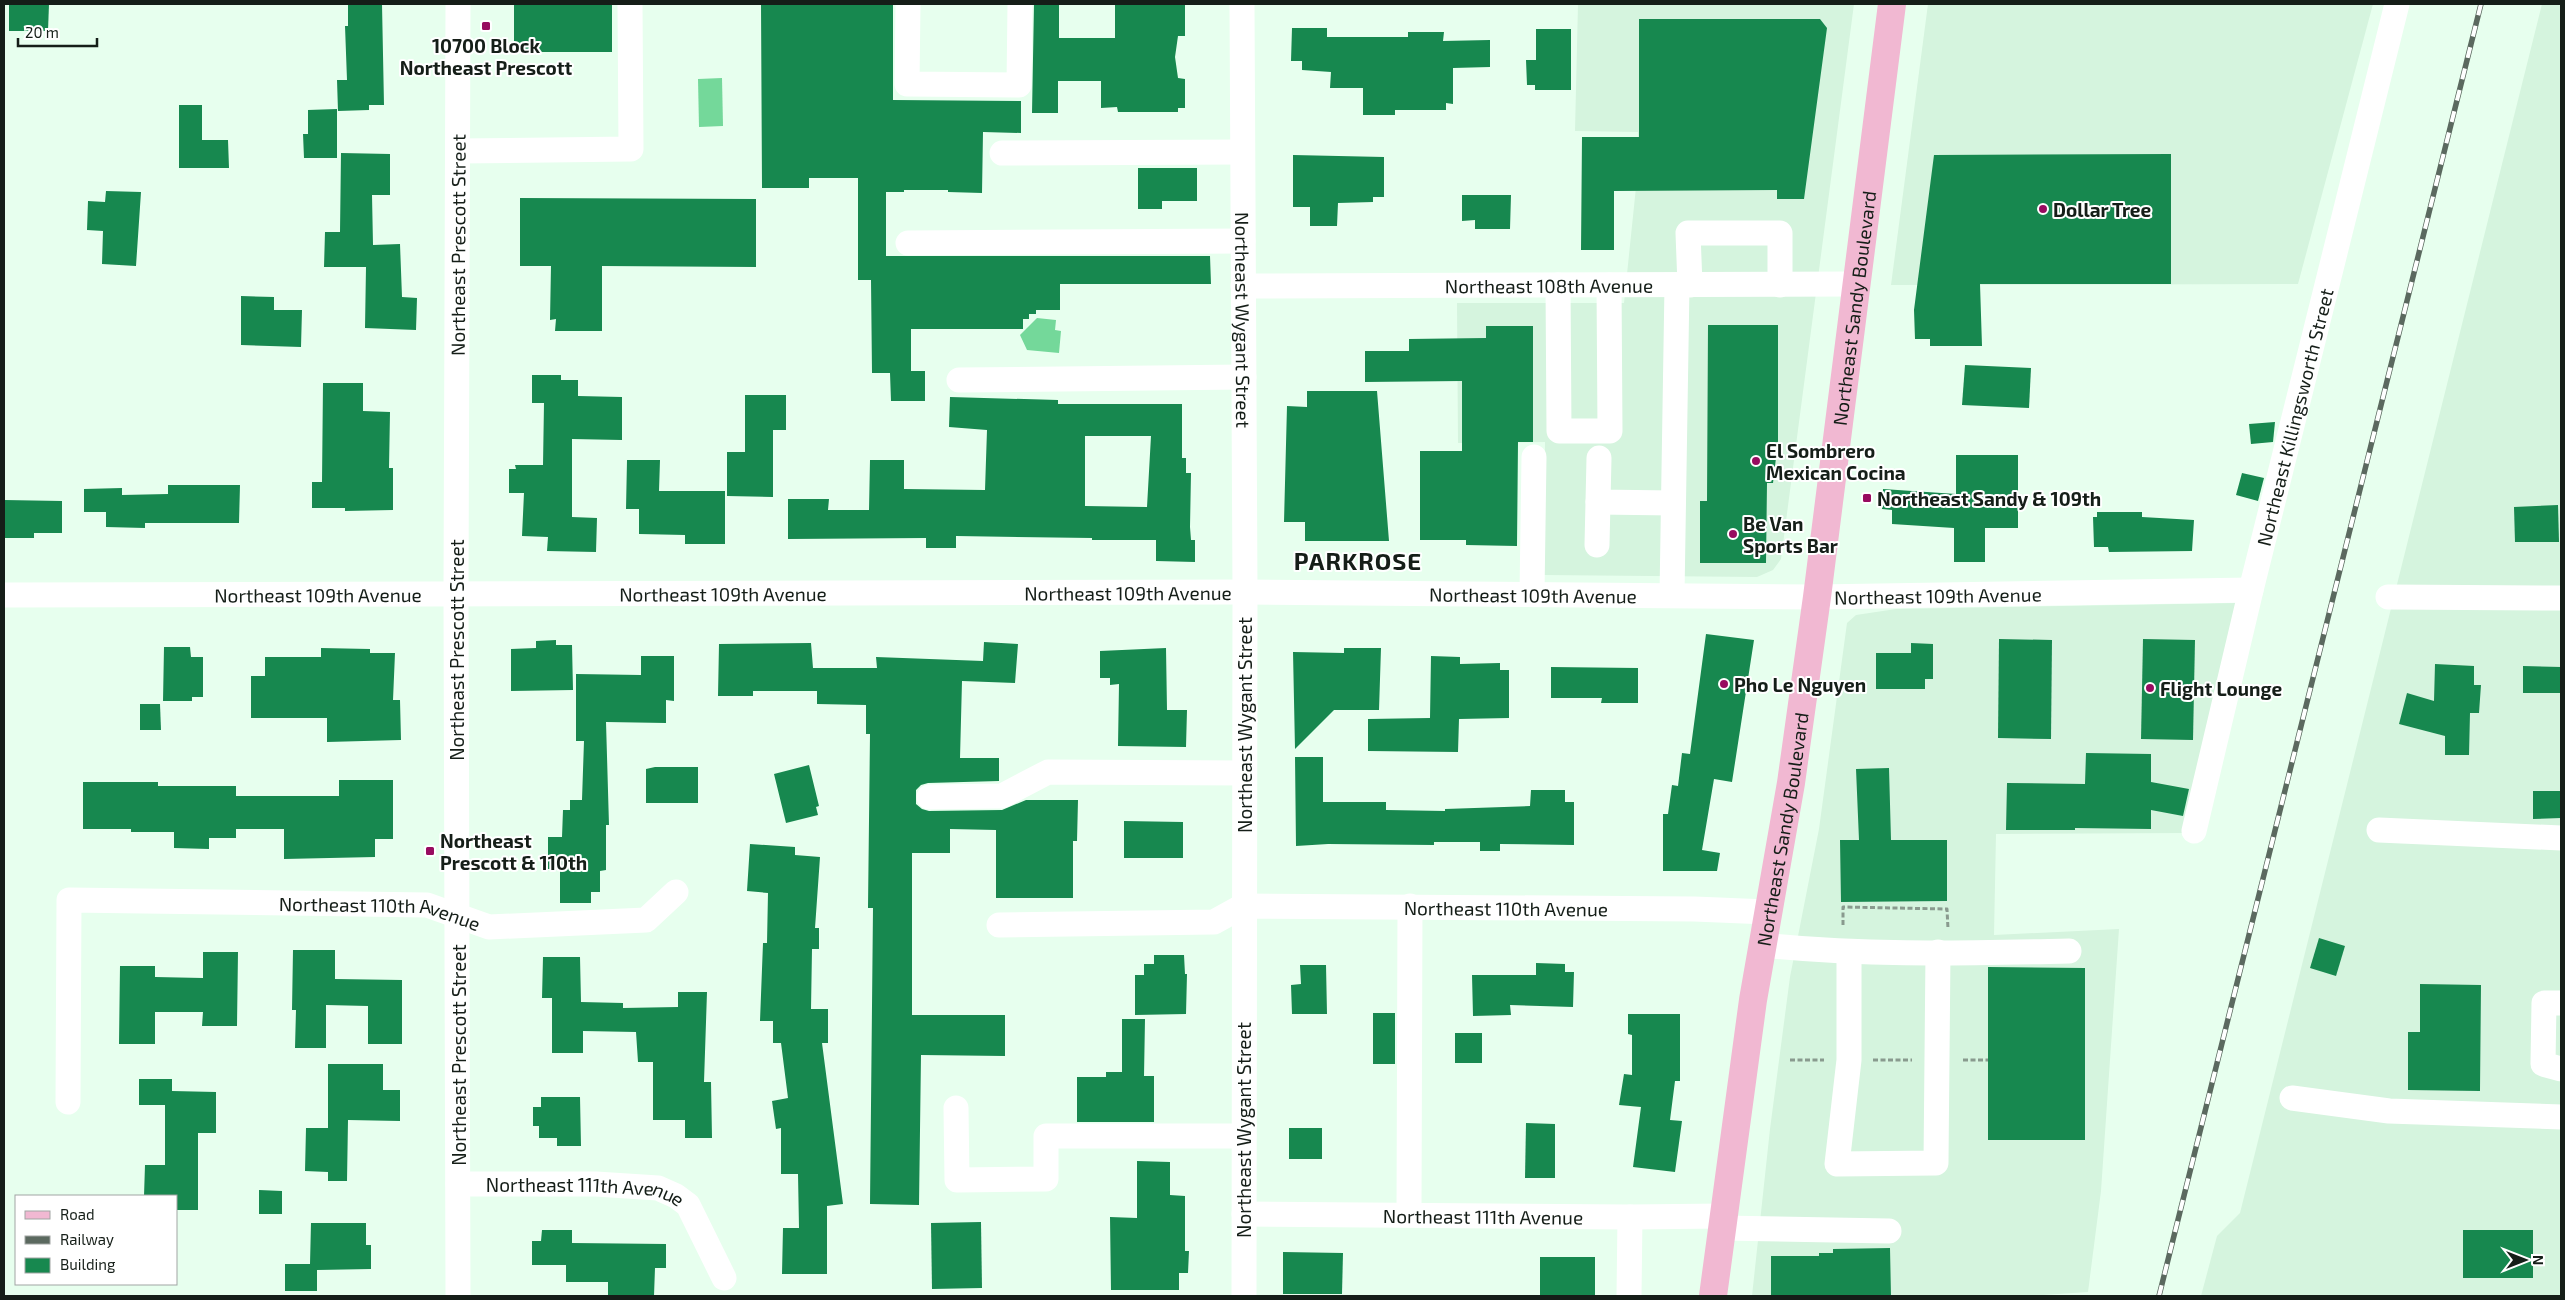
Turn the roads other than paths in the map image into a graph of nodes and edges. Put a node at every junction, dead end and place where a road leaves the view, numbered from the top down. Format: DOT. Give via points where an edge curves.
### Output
graph roads {
  1 [pos="458,4"];
  2 [pos="630,4"];
  3 [pos="908,4"];
  4 [pos="1020,4"];
  5 [pos="1242,4"];
  6 [pos="1892,4"];
  7 [pos="2397,4"];
  8 [pos="458,151"];
  9 [pos="1242,152"];
  10 [pos="1002,153"];
  11 [pos="1243,241"];
  12 [pos="908,243"];
  13 [pos="1856,284"];
  14 [pos="1558,285"];
  15 [pos="1609,285"];
  16 [pos="1683,285"];
  17 [pos="1780,285"];
  18 [pos="1243,286"];
  19 [pos="1244,377"];
  20 [pos="960,380"];
  21 [pos="1534,457"];
  22 [pos="1599,458"];
  23 [pos="1598,502"];
  24 [pos="1673,503"];
  25 [pos="1597,546"];
  26 [pos="2251,590"];
  27 [pos="1245,592"];
  28 [pos="456,594"];
  29 [pos="1532,594"];
  30 [pos="4,595"];
  31 [pos="1672,595"];
  32 [pos="1817,597"];
  33 [pos="2388,597"];
  34 [pos="2561,598"];
  35 [pos="1244,773"];
  36 [pos="929,797"];
  37 [pos="2378,830"];
  38 [pos="2194,831"];
  39 [pos="2561,838"];
  40 [pos="676,892"];
  41 [pos="1243,906"];
  42 [pos="1410,906"];
  43 [pos="1768,912"];
  44 [pos="458,916"];
  45 [pos="998,925"];
  46 [pos="1763,945"];
  47 [pos="2069,951"];
  48 [pos="1850,952"];
  49 [pos="1938,952"];
  50 [pos="2561,1003"];
  51 [pos="2561,1069"];
  52 [pos="2292,1098"];
  53 [pos="68,1102"];
  54 [pos="956,1108"];
  55 [pos="2561,1117"];
  56 [pos="1244,1136"];
  57 [pos="458,1184"];
  58 [pos="1244,1214"];
  59 [pos="1410,1214"];
  60 [pos="1630,1217"];
  61 [pos="1722,1222"];
  62 [pos="1889,1230"];
  63 [pos="724,1278"];
  64 [pos="458,1296"];
  65 [pos="1244,1296"];
  66 [pos="1629,1296"];
  67 [pos="1713,1296"];
  1 -- 8 [label="street, Northeast Prescott Street"];
  2 -- 8 [label="street" via="632,149"];
  3 -- 4 [label="street" via="907,84 1019,85"];
  5 -- 9 [label="street, Northeast Wygant Street"];
  6 -- 13 [label="main road, Northeast Sandy Boulevard"];
  7 -- 26 [label="street, Northeast Killingsworth Street"];
  8 -- 28 [label="street, Northeast Prescott Street"];
  9 -- 10 [label="street"];
  9 -- 11 [label="street, Northeast Wygant Street"];
  11 -- 12 [label="street"];
  11 -- 18 [label="street, Northeast Wygant Street"];
  13 -- 17 [label="street, Northeast 108th Avenue"];
  13 -- 32 [label="main road, Northeast Sandy Boulevard"];
  14 -- 15 [label="street, Northeast 108th Avenue"];
  14 -- 15 [label="street" via="1559,431 1610,431"];
  14 -- 18 [label="street, Northeast 108th Avenue"];
  15 -- 16 [label="street, Northeast 108th Avenue"];
  16 -- 17 [label="street, Northeast 108th Avenue"];
  16 -- 17 [label="street" via="1688,233 1780,233"];
  16 -- 24 [label="street"];
  18 -- 19 [label="street, Northeast Wygant Street"];
  19 -- 20 [label="street"];
  19 -- 27 [label="street, Northeast Wygant Street"];
  21 -- 29 [label="street"];
  22 -- 23 [label="street"];
  23 -- 24 [label="street"];
  23 -- 25 [label="street"];
  24 -- 31 [label="street"];
  26 -- 32 [label="street, Northeast 109th Avenue"];
  26 -- 38 [label="street, Northeast Killingsworth Street"];
  27 -- 28 [label="street, Northeast 109th Avenue"];
  27 -- 29 [label="street, Northeast 109th Avenue"];
  27 -- 35 [label="street, Northeast Wygant Street"];
  28 -- 30 [label="street, Northeast 109th Avenue"];
  28 -- 44 [label="street, Northeast Prescott Street"];
  29 -- 31 [label="street, Northeast 109th Avenue"];
  31 -- 32 [label="street, Northeast 109th Avenue"];
  32 -- 43 [label="main road, Northeast Sandy Boulevard" via="1791,783"];
  33 -- 34 [label="street"];
  35 -- 36 [label="street" via="1048,772 1002,796"];
  35 -- 41 [label="street, Northeast Wygant Street"];
  37 -- 39 [label="street"];
  40 -- 44 [label="street, Northeast 110th Avenue" via="646,920 490,927"];
  41 -- 42 [label="street, Northeast 110th Avenue"];
  41 -- 45 [label="street" via="1214,922"];
  41 -- 56 [label="street, Northeast Wygant Street"];
  42 -- 43 [label="street, Northeast 110th Avenue"];
  42 -- 59 [label="street"];
  43 -- 46 [label="main road, Northeast Sandy Boulevard"];
  44 -- 53 [label="street, Northeast 110th Avenue" via="427,905 69,900"];
  44 -- 57 [label="street, Northeast Prescott Street"];
  46 -- 48 [label="street"];
  46 -- 61 [label="main road, Northeast Sandy Boulevard"];
  47 -- 49 [label="street"];
  48 -- 49 [label="street"];
  48 -- 49 [label="street" via="1849,1060 1837,1164 1936,1163"];
  50 -- 51 [label="street" via="2544,1003 2543,1064"];
  52 -- 55 [label="street" via="2389,1111"];
  54 -- 56 [label="street" via="957,1180 1046,1179 1046,1136"];
  56 -- 58 [label="street, Northeast Wygant Street"];
  57 -- 63 [label="street, Northeast 111th Avenue" via="596,1184 658,1188 688,1205"];
  57 -- 64 [label="street, Northeast Prescott Street"];
  58 -- 59 [label="street, Northeast 111th Avenue"];
  58 -- 65 [label="street, Northeast Wygant Street"];
  59 -- 60 [label="street, Northeast 111th Avenue"];
  60 -- 61 [label="street, Northeast 111th Avenue"];
  60 -- 66 [label="street"];
  61 -- 62 [label="street, Northeast 111th Avenue"];
  61 -- 67 [label="main road, Northeast Sandy Boulevard"];
}
